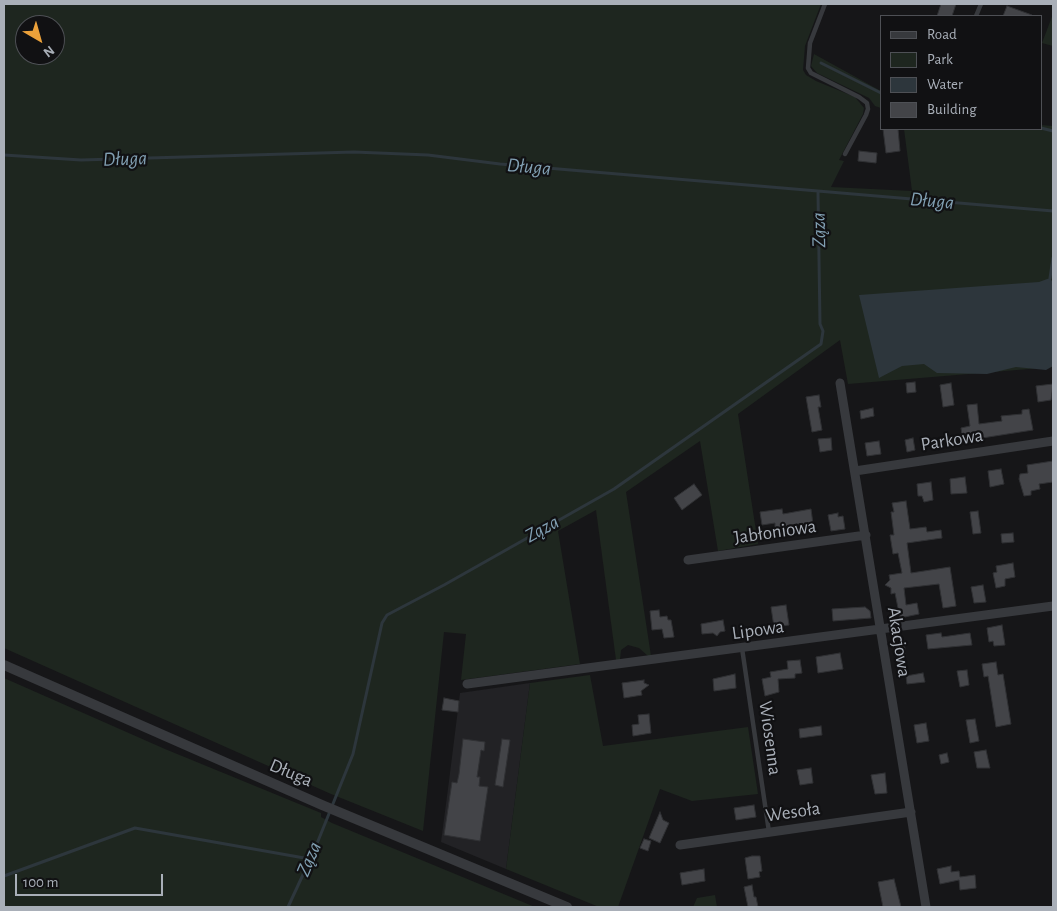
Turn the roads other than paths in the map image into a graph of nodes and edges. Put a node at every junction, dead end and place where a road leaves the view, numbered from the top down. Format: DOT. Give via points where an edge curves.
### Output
graph roads {
  1 [pos="825,4"];
  2 [pos="845,154"];
  3 [pos="840,383"];
  4 [pos="1053,441"];
  5 [pos="855,471"];
  6 [pos="866,535"];
  7 [pos="688,560"];
  8 [pos="1053,606"];
  9 [pos="880,630"];
  10 [pos="742,648"];
  11 [pos="4,665"];
  12 [pos="467,684"];
  13 [pos="911,812"];
  14 [pos="769,832"];
  15 [pos="680,845"];
  16 [pos="567,907"];
  17 [pos="926,907"];
  1 -- 2 [label="lane" via="810,43 808,68 811,73 859,97 867,103 868,109"];
  3 -- 5 [label="street, Akacjowa"];
  4 -- 5 [label="street, Parkowa"];
  5 -- 6 [label="street, Akacjowa"];
  6 -- 7 [label="street, Jabłoniowa"];
  6 -- 9 [label="street, Akacjowa"];
  8 -- 9 [label="street, Lipowa"];
  9 -- 10 [label="street, Lipowa"];
  9 -- 13 [label="street, Akacjowa"];
  10 -- 12 [label="street, Lipowa"];
  10 -- 14 [label="lane, Wiosenna"];
  11 -- 16 [label="street, Długa" via="322,805"];
  13 -- 14 [label="street, Wesoła"];
  13 -- 17 [label="street, Akacjowa"];
  14 -- 15 [label="street, Wesoła"];
}
